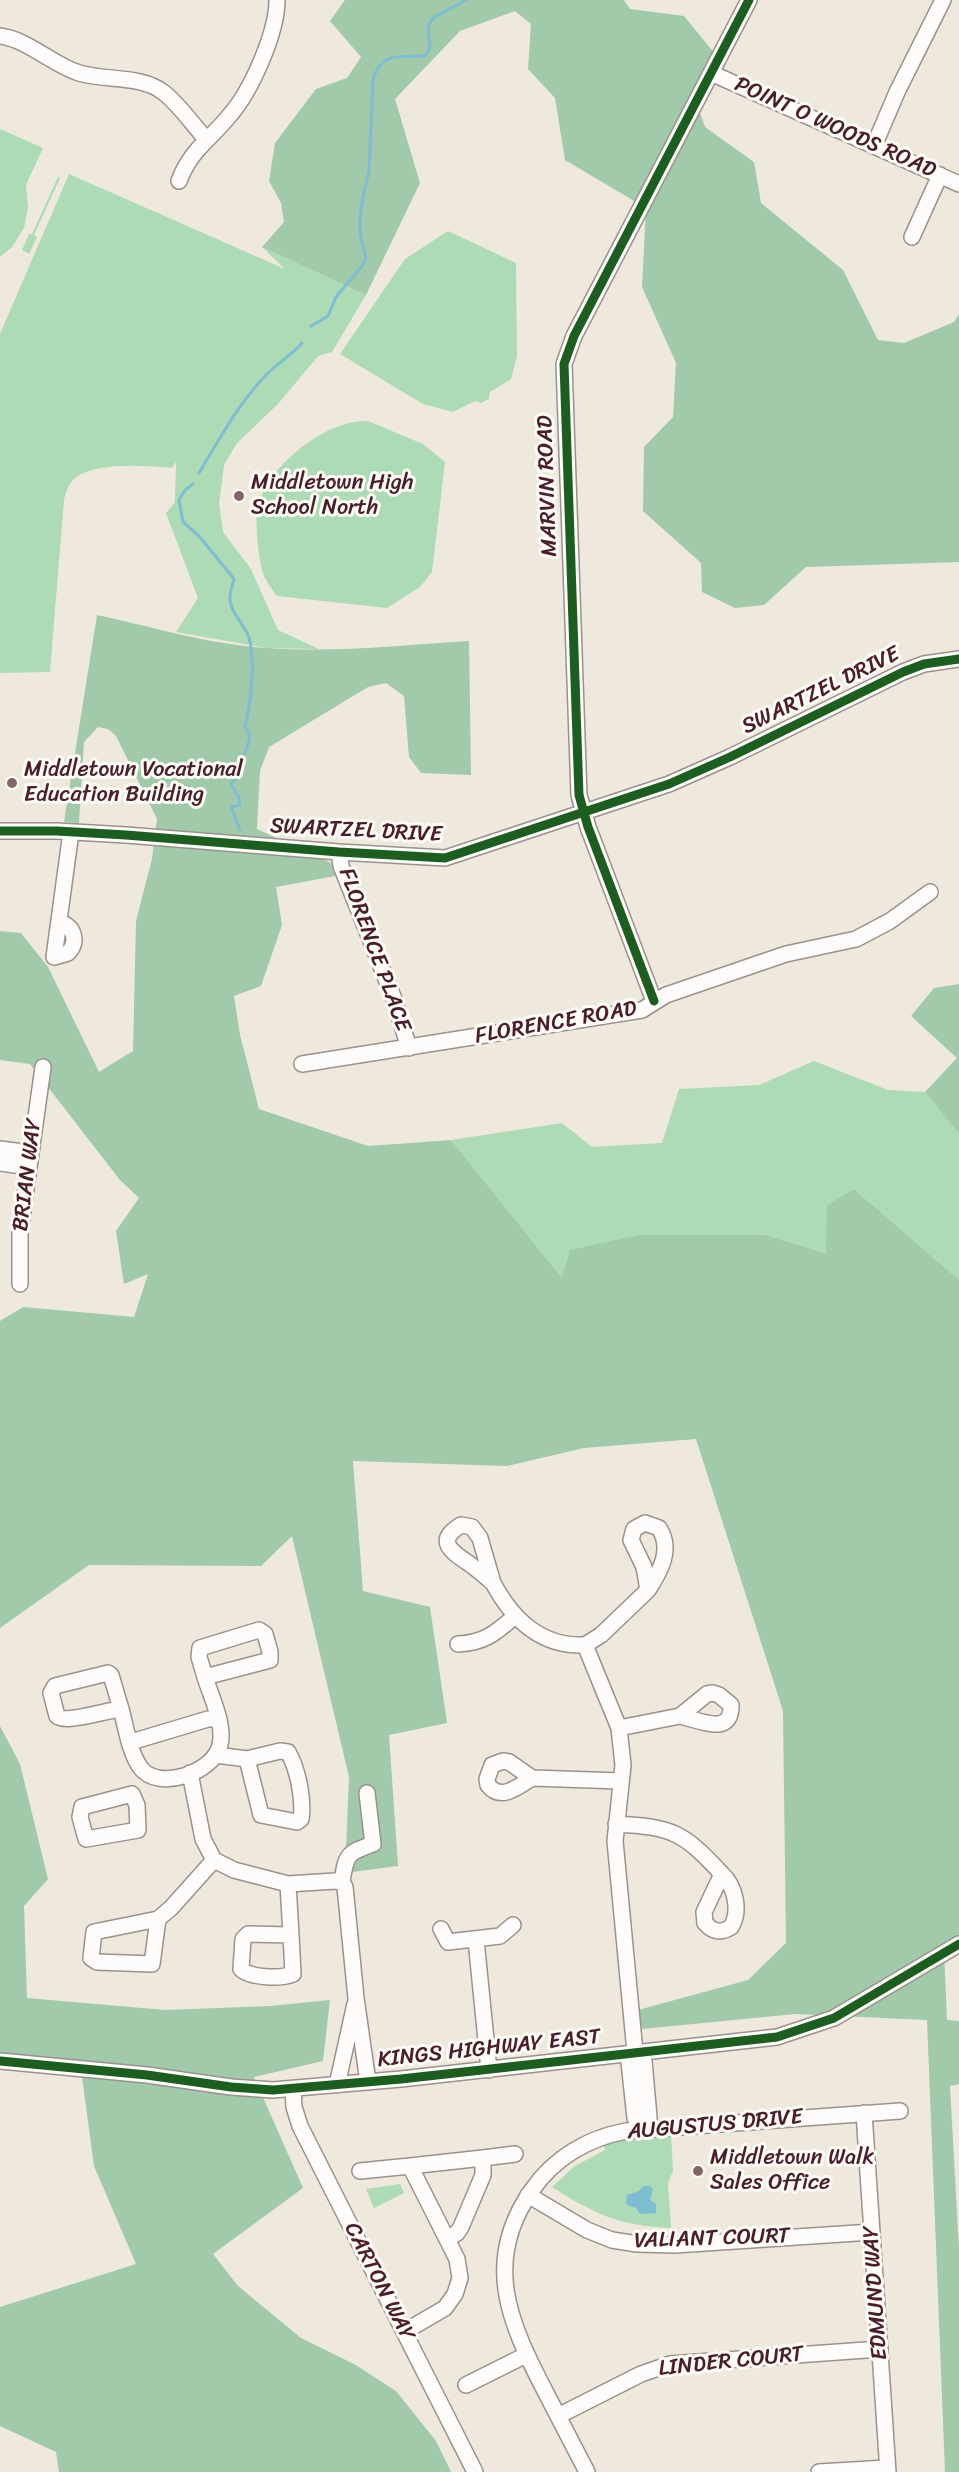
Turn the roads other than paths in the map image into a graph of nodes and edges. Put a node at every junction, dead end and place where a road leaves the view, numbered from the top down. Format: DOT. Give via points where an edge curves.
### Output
graph roads {
  1 [pos="277,0"];
  2 [pos="749,0"];
  3 [pos="943,0"];
  4 [pos="0,36"];
  5 [pos="711,73"];
  6 [pos="206,139"];
  7 [pos="874,146"];
  8 [pos="940,175"];
  9 [pos="179,181"];
  10 [pos="959,184"];
  11 [pos="912,237"];
  12 [pos="959,658"];
  13 [pos="584,812"];
  14 [pos="0,831"];
  15 [pos="72,832"];
  16 [pos="339,852"];
  17 [pos="930,892"];
  18 [pos="59,922"];
  19 [pos="654,1001"];
  20 [pos="409,1048"];
  21 [pos="302,1064"];
  22 [pos="43,1067"];
  23 [pos="0,1149"];
  24 [pos="29,1160"];
  25 [pos="0,1163"];
  26 [pos="20,1284"];
  27 [pos="493,1583"];
  28 [pos="648,1590"];
  29 [pos="515,1616"];
  30 [pos="458,1644"];
  31 [pos="585,1645"];
  32 [pos="205,1677"];
  33 [pos="121,1709"];
  34 [pos="681,1716"];
  35 [pos="218,1719"];
  36 [pos="619,1728"];
  37 [pos="131,1742"];
  38 [pos="216,1755"];
  39 [pos="247,1759"];
  40 [pos="147,1773"];
  41 [pos="190,1773"];
  42 [pos="532,1778"];
  43 [pos="621,1781"];
  44 [pos="367,1793"];
  45 [pos="132,1794"];
  46 [pos="616,1824"];
  47 [pos="214,1860"];
  48 [pos="722,1874"];
  49 [pos="342,1882"];
  50 [pos="288,1884"];
  51 [pos="158,1919"];
  52 [pos="513,1925"];
  53 [pos="441,1929"];
  54 [pos="291,1935"];
  55 [pos="476,1940"];
  56 [pos="959,1944"];
  57 [pos="356,1998"];
  58 [pos="635,2052"];
  59 [pos="0,2061"];
  60 [pos="489,2070"];
  61 [pos="368,2082"];
  62 [pos="337,2085"];
  63 [pos="293,2089"];
  64 [pos="900,2111"];
  65 [pos="864,2113"];
  66 [pos="643,2128"];
  67 [pos="515,2154"];
  68 [pos="483,2158"];
  69 [pos="410,2166"];
  70 [pos="360,2171"];
  71 [pos="528,2195"];
  72 [pos="872,2232"];
  73 [pos="447,2239"];
  74 [pos="404,2332"];
  75 [pos="880,2349"];
  76 [pos="526,2355"];
  77 [pos="466,2385"];
  78 [pos="558,2416"];
  79 [pos="888,2470"];
  80 [pos="475,2472"];
  81 [pos="586,2472"];
  82 [pos="819,2472"];
  1 -- 6 [label="street" via="274,22 250,86 230,115"];
  2 -- 5 [label="street, MARVIN ROAD"];
  3 -- 7 [label="street"];
  4 -- 6 [label="street" via="21,42 81,74 152,85 174,102"];
  5 -- 7 [label="street, POINT O WOODS ROAD"];
  5 -- 13 [label="street, MARVIN ROAD" via="574,336 564,364 579,795"];
  6 -- 9 [label="street" via="186,162"];
  7 -- 8 [label="street, POINT O WOODS ROAD"];
  8 -- 10 [label="street, POINT O WOODS ROAD"];
  8 -- 11 [label="street"];
  12 -- 13 [label="street, SWARTZEL DRIVE" via="913,668 711,766"];
  13 -- 16 [label="street, SWARTZEL DRIVE" via="445,858"];
  13 -- 19 [label="street, MARVIN ROAD"];
  14 -- 15 [label="street, SWARTZEL DRIVE"];
  15 -- 16 [label="street, SWARTZEL DRIVE"];
  15 -- 18 [label="street"];
  16 -- 20 [label="street, FLORENCE PLACE"];
  17 -- 19 [label="street, FLORENCE ROAD" via="890,921 856,939 786,954"];
  19 -- 20 [label="street, FLORENCE ROAD" via="642,1010"];
  20 -- 21 [label="street, FLORENCE ROAD"];
  22 -- 24 [label="street, BRIAN WAY"];
  23 -- 24 [label="street"];
  24 -- 25 [label="street"];
  24 -- 26 [label="street, BRIAN WAY" via="20,1232"];
  27 -- 29 [label="street"];
  28 -- 31 [label="street"];
  29 -- 30 [label="street" via="479,1642"];
  29 -- 31 [label="street" via="548,1639 568,1646"];
  31 -- 36 [label="street"];
  32 -- 32 [label="street" via="270,1660 265,1634 259,1630 203,1646 199,1651"];
  32 -- 35 [label="street"];
  33 -- 33 [label="street" via="61,1719 52,1690 108,1673"];
  33 -- 37 [label="street"];
  34 -- 36 [label="street"];
  35 -- 37 [label="street"];
  35 -- 38 [label="street" via="221,1744"];
  36 -- 43 [label="street"];
  37 -- 40 [label="street" via="141,1768"];
  38 -- 39 [label="street"];
  38 -- 41 [label="street"];
  39 -- 39 [label="street" via="288,1752 302,1802 301,1819 285,1821 261,1815"];
  40 -- 41 [label="street" via="165,1779"];
  40 -- 45 [label="street"];
  41 -- 47 [label="street" via="203,1839"];
  42 -- 43 [label="street"];
  43 -- 46 [label="street"];
  44 -- 49 [label="street" via="373,1844 347,1856"];
  46 -- 48 [label="street" via="670,1830 696,1847"];
  46 -- 58 [label="street" via="617,1873"];
  47 -- 50 [label="street" via="234,1870"];
  47 -- 51 [label="street"];
  49 -- 50 [label="street"];
  49 -- 57 [label="street"];
  50 -- 54 [label="street"];
  51 -- 51 [label="street" via="152,1964 97,1962 91,1958 94,1932"];
  52 -- 55 [label="street" via="500,1936"];
  53 -- 55 [label="street" via="448,1942"];
  55 -- 60 [label="street"];
  56 -- 58 [label="street, KINGS HIGHWAY EAST" via="859,2005 816,2026 777,2037"];
  57 -- 61 [label="street"];
  57 -- 62 [label="street"];
  58 -- 60 [label="street, KINGS HIGHWAY EAST"];
  58 -- 66 [label="street" via="644,2061 649,2117"];
  59 -- 63 [label="street, KINGS HIGHWAY EAST" via="231,2087"];
  60 -- 61 [label="street, KINGS HIGHWAY EAST"];
  61 -- 62 [label="street, KINGS HIGHWAY EAST"];
  62 -- 63 [label="street, KINGS HIGHWAY EAST"];
  63 -- 74 [label="street, CARTON WAY" via="300,2126"];
  64 -- 65 [label="street, AUGUSTUS DRIVE"];
  65 -- 66 [label="street, AUGUSTUS DRIVE"];
  65 -- 72 [label="street, EDMUND WAY"];
  66 -- 71 [label="street, AUGUSTUS DRIVE" via="606,2136 573,2150"];
  67 -- 68 [label="street"];
  68 -- 69 [label="street"];
  68 -- 73 [label="street" via="483,2175 461,2227"];
  69 -- 70 [label="street"];
  69 -- 73 [label="street"];
  71 -- 72 [label="street, VALIANT COURT" via="587,2230 637,2244"];
  71 -- 76 [label="street, AUGUSTUS DRIVE" via="512,2224 504,2276 508,2308"];
  72 -- 75 [label="street, EDMUND WAY"];
  73 -- 74 [label="street" via="459,2269 458,2289 440,2312"];
  74 -- 80 [label="street, CARTON WAY"];
  75 -- 78 [label="street, LINDER COURT" via="670,2364 641,2374"];
  75 -- 79 [label="street, EDMUND WAY"];
  76 -- 77 [label="street"];
  76 -- 78 [label="street, AUGUSTUS DRIVE"];
  78 -- 81 [label="street, AUGUSTUS DRIVE"];
  79 -- 82 [label="street"];
}
